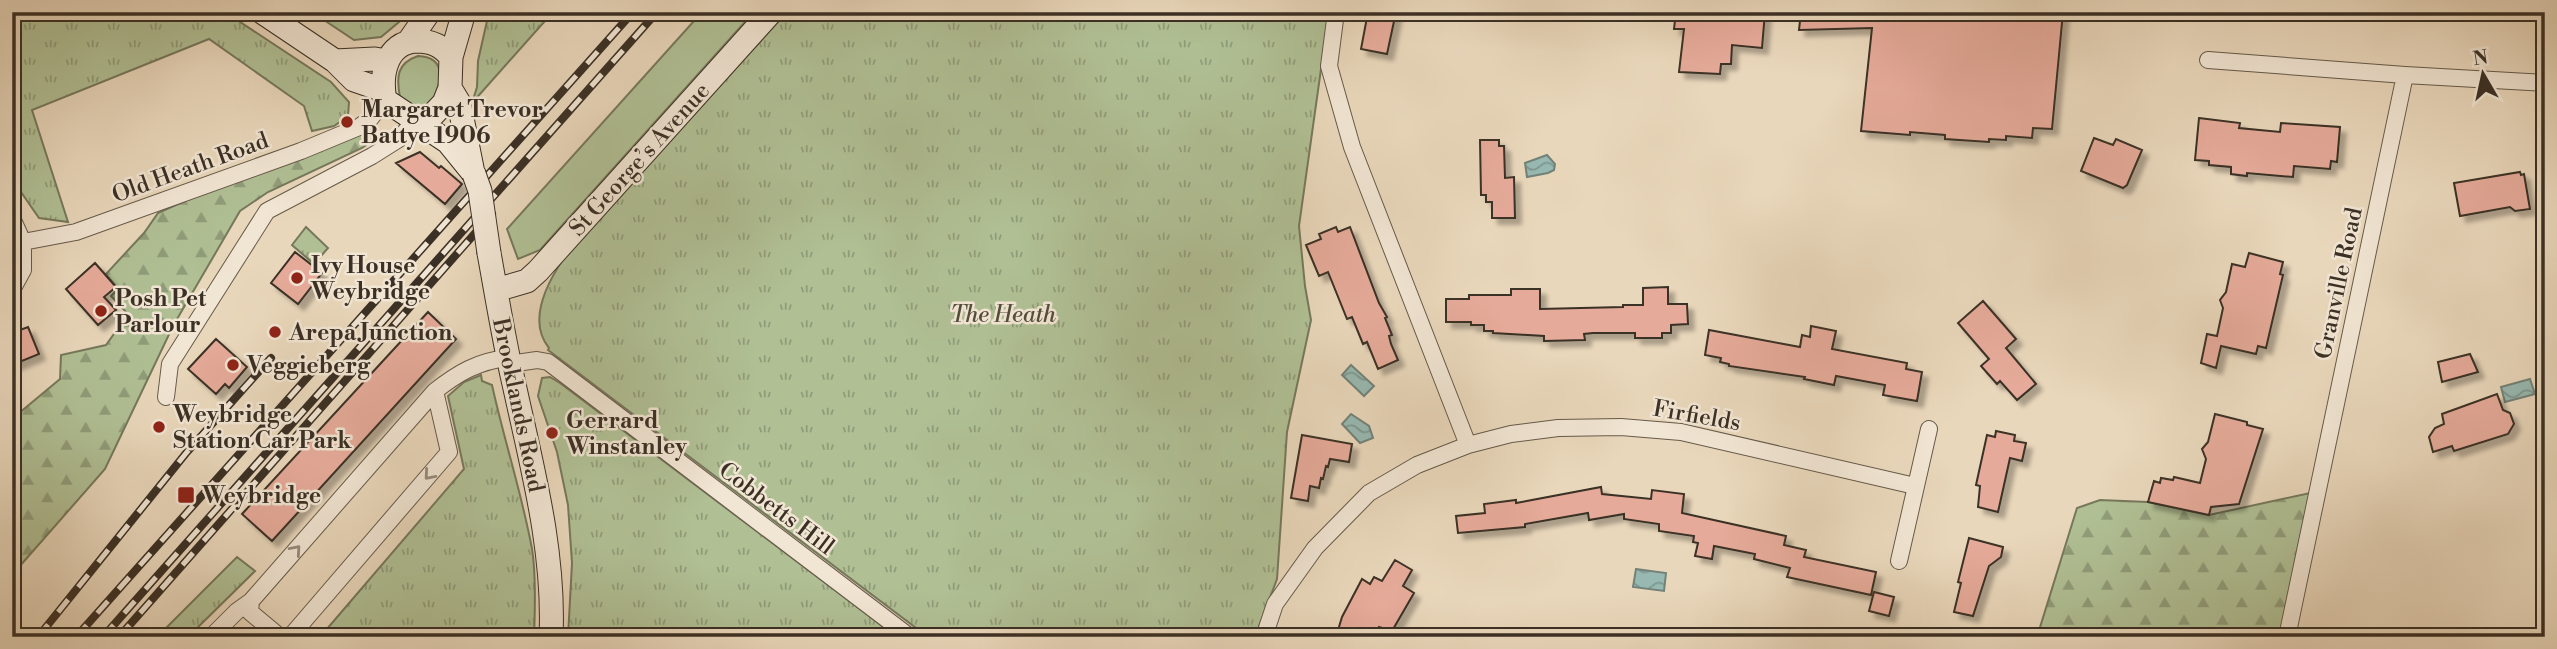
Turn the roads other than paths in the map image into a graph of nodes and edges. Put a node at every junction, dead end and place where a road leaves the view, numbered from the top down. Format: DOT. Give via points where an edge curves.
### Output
graph roads {
  1 [pos="262,12"];
  2 [pos="429,12"];
  3 [pos="464,12"];
  4 [pos="771,12"];
  5 [pos="1336,12"];
  6 [pos="409,41"];
  7 [pos="451,57"];
  8 [pos="2208,60"];
  9 [pos="335,61"];
  10 [pos="387,61"];
  11 [pos="2405,75"];
  12 [pos="2545,83"];
  13 [pos="450,88"];
  14 [pos="384,95"];
  15 [pos="418,123"];
  16 [pos="474,174"];
  17 [pos="12,218"];
  18 [pos="17,247"];
  19 [pos="12,290"];
  20 [pos="496,290"];
  21 [pos="509,361"];
  22 [pos="435,391"];
  23 [pos="166,397"];
  24 [pos="1929,429"];
  25 [pos="1468,445"];
  26 [pos="1915,486"];
  27 [pos="1899,561"];
  28 [pos="251,601"];
  29 [pos="211,637"];
  30 [pos="280,637"];
  31 [pos="290,637"];
  32 [pos="551,637"];
  33 [pos="910,637"];
  34 [pos="1264,637"];
  35 [pos="2287,637"];
  1 -- 9 [label="main road"];
  2 -- 6 [label="main road"];
  3 -- 7 [label="main road"];
  4 -- 20 [label="main road, St George’s Avenue" via="538,271 527,281"];
  5 -- 25 [label="street" via="1329,66 1352,147"];
  6 -- 7 [label="main road" via="438,45"];
  6 -- 10 [label="main road"];
  7 -- 13 [label="main road"];
  8 -- 11 [label="street"];
  9 -- 10 [label="main road"];
  9 -- 14 [label="main road" via="354,80"];
  10 -- 14 [label="main road"];
  11 -- 12 [label="street"];
  11 -- 35 [label="street, Granville Road"];
  13 -- 15 [label="main road" via="444,103"];
  13 -- 16 [label="main road, Brooklands Road" via="459,103"];
  14 -- 15 [label="main road"];
  14 -- 18 [label="street, Old Heath Road" via="370,119 359,127 76,232"];
  15 -- 16 [label="main road" via="448,142"];
  15 -- 23 [label="street" via="372,156 267,211 170,364"];
  16 -- 20 [label="main road, Brooklands Road, bridge"];
  17 -- 18 [label="street"];
  18 -- 19 [label="street" via="23,270"];
  20 -- 21 [label="main road, Brooklands Road"];
  21 -- 22 [label="street, Cobbetts Hill" via="489,360"];
  21 -- 32 [label="main road, Brooklands Road" via="544,523"];
  21 -- 33 [label="street, Cobbetts Hill" via="548,362"];
  28 -- 22 [label="street, Cobbetts Hill, one-way"];
  22 -- 31 [label="street, one-way" via="449,452"];
  24 -- 26 [label="street"];
  25 -- 26 [label="street, Firfields" via="1558,428 1681,432"];
  25 -- 34 [label="street, Firfields" via="1368,493 1315,548 1275,604"];
  26 -- 27 [label="street"];
  28 -- 29 [label="street, Cobbetts Hill"];
  28 -- 30 [label="street" via="250,612"];
}
